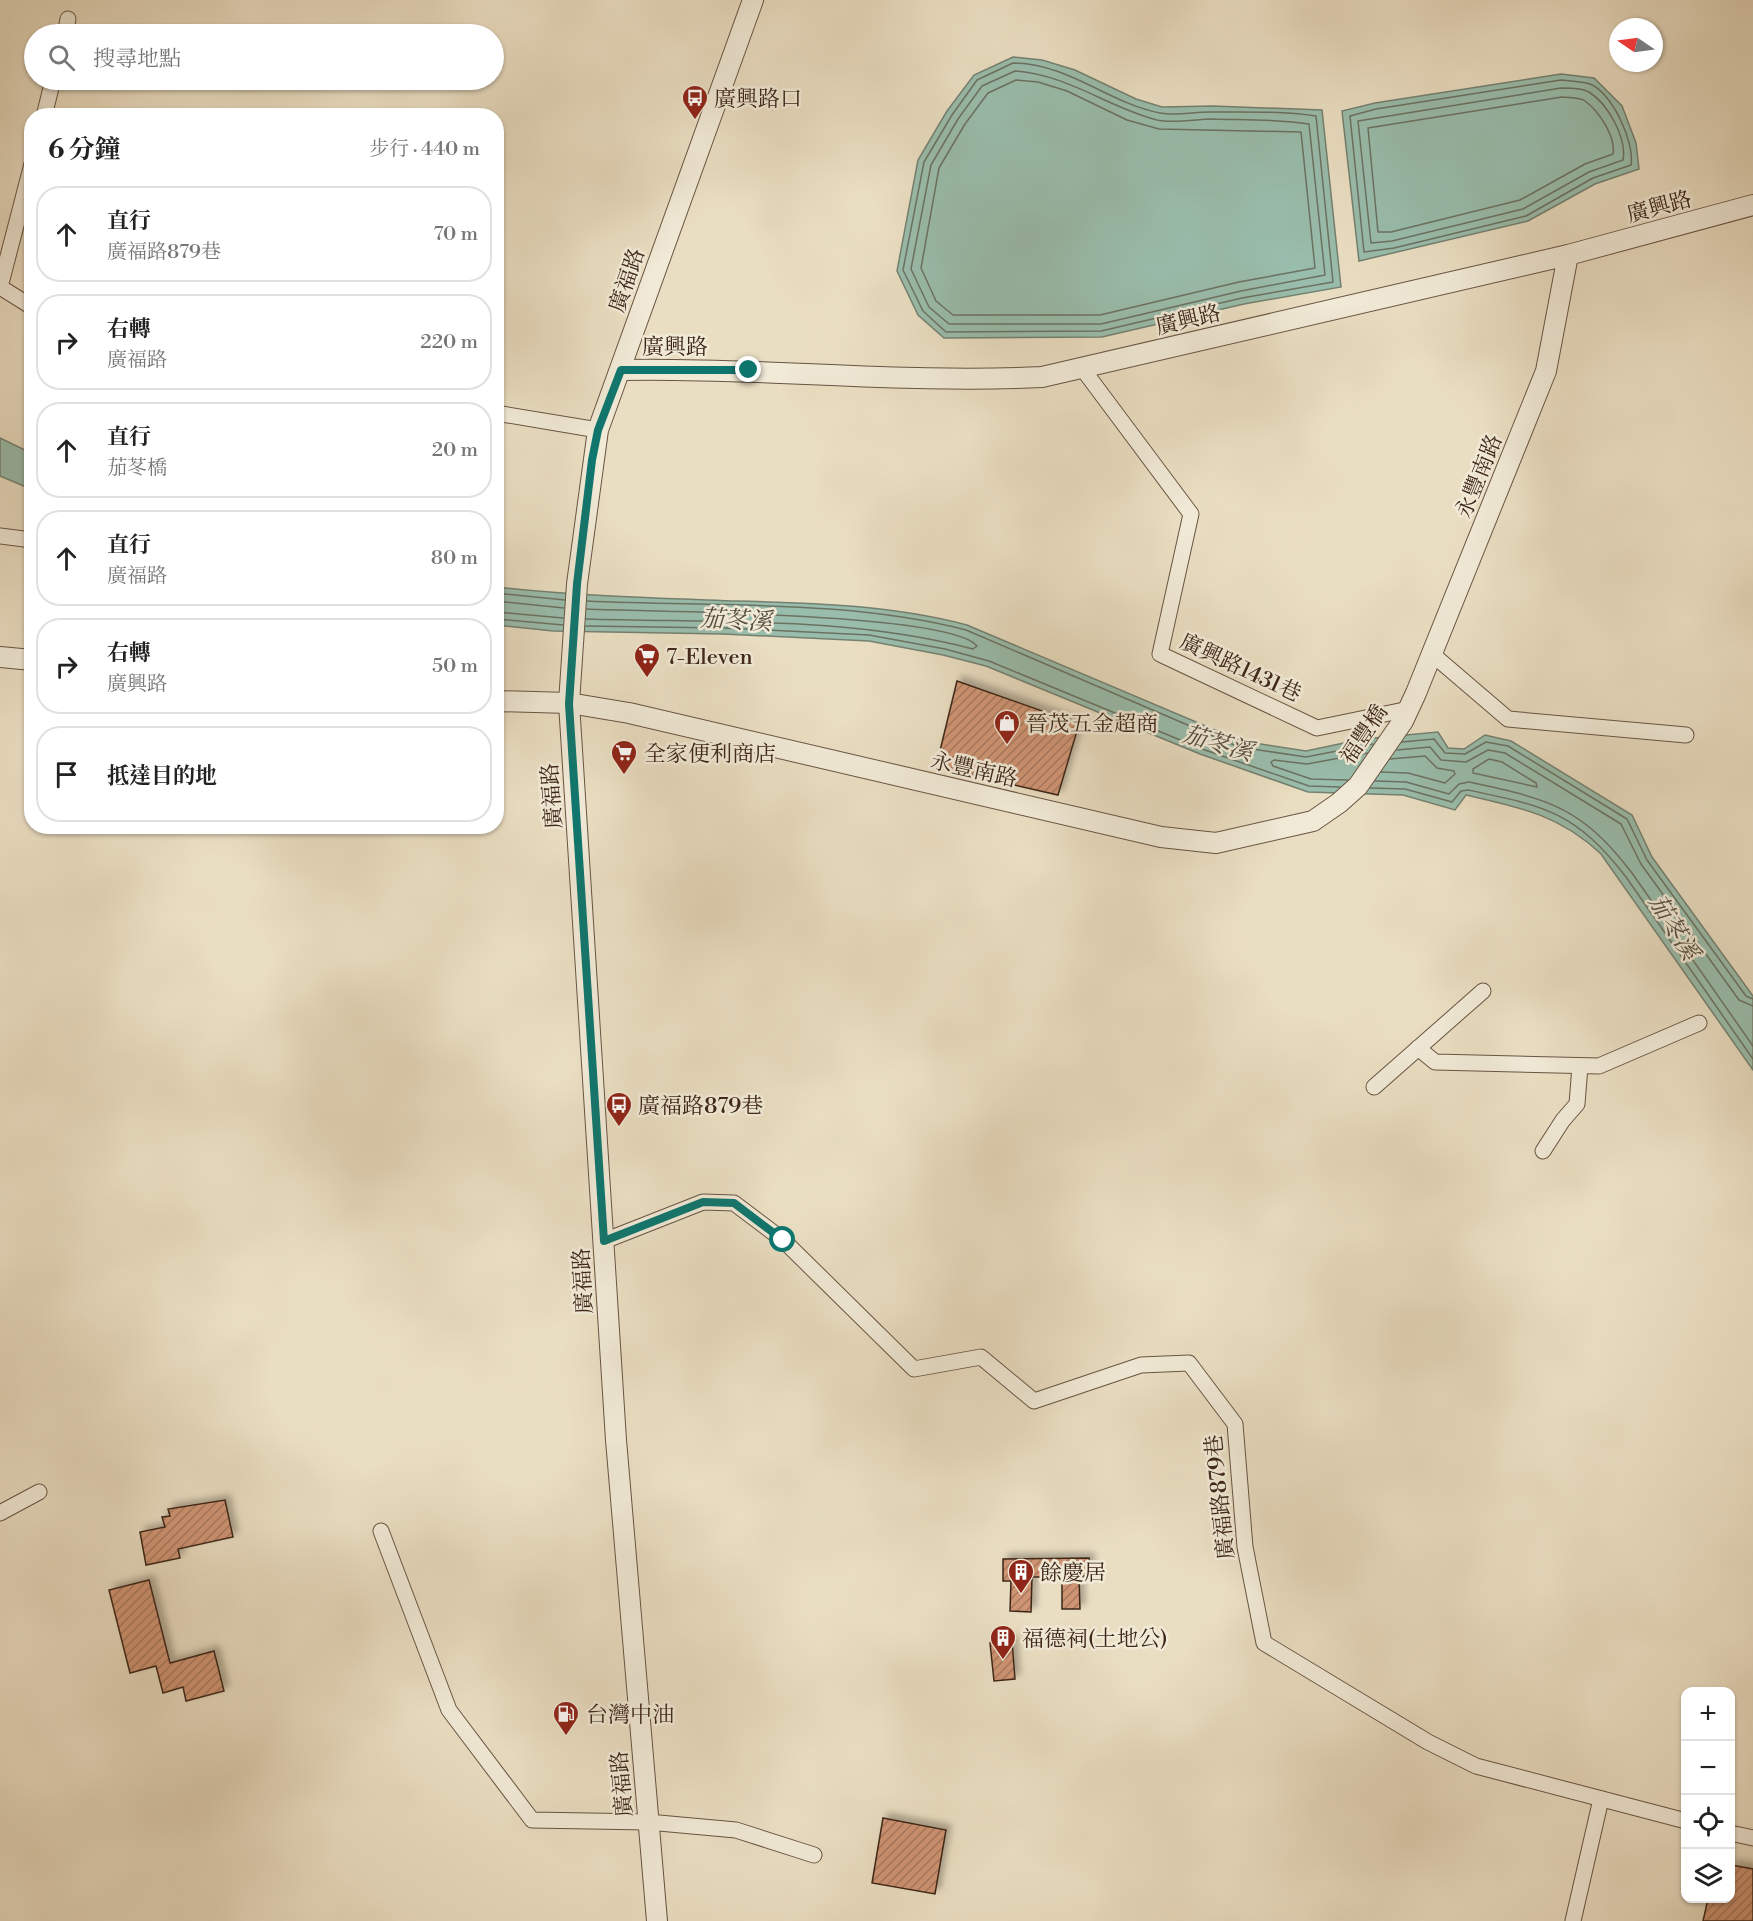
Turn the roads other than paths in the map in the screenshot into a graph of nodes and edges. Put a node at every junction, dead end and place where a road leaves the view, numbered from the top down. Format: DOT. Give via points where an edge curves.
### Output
graph roads {
  1 [pos="753,0"];
  2 [pos="69,19"];
  3 [pos="67,24"];
  4 [pos="50,90"];
  5 [pos="46,108"];
  6 [pos="24,195"];
  7 [pos="1753,205"];
  8 [pos="1568,255"];
  9 [pos="24,302"];
  10 [pos="1082,368"];
  11 [pos="621,370"];
  12 [pos="504,413"];
  13 [pos="598,430"];
  14 [pos="0,536"];
  15 [pos="24,539"];
  16 [pos="1431,654"];
  17 [pos="0,657"];
  18 [pos="24,659"];
  19 [pos="504,701"];
  20 [pos="569,704"];
  21 [pos="1409,709"];
  22 [pos="1686,735"];
  23 [pos="1358,786"];
  24 [pos="1483,991"];
  25 [pos="1699,1023"];
  26 [pos="1418,1048"];
  27 [pos="1580,1066"];
  28 [pos="1374,1087"];
  29 [pos="1543,1151"];
  30 [pos="604,1241"];
  31 [pos="39,1492"];
  32 [pos="0,1513"];
  33 [pos="381,1531"];
  34 [pos="1601,1799"];
  35 [pos="1681,1820"];
  36 [pos="648,1822"];
  37 [pos="1735,1834"];
  38 [pos="1753,1839"];
  39 [pos="814,1855"];
  40 [pos="657,1921"];
  41 [pos="1573,1921"];
  1 -- 11 [label="street, 廣福路"];
  2 -- 3 [label="street"];
  4 -- 5 [label="street"];
  6 -- 9 [label="street" via="0,287"];
  7 -- 8 [label="street, 廣興路"];
  8 -- 10 [label="street, 廣興路"];
  8 -- 16 [label="street, 永豐南路" via="1546,371"];
  10 -- 11 [label="street, 廣興路" via="1042,377 975,380 699,369"];
  10 -- 21 [label="street, 廣興路1431巷" via="1191,514 1160,654 1317,728"];
  11 -- 13 [label="street, 廣福路"];
  12 -- 13 [label="street"];
  13 -- 20 [label="street, 廣福路" via="577,584"];
  14 -- 15 [label="street"];
  16 -- 21 [label="street, 永豐南路"];
  16 -- 22 [label="street" via="1508,719"];
  17 -- 18 [label="street"];
  19 -- 20 [label="street, 永豐南路"];
  20 -- 23 [label="street, 永豐南路" via="629,713 1186,840 1216,843 1313,821"];
  20 -- 30 [label="street, 廣福路"];
  21 -- 23 [label="street, 福豐橋"];
  24 -- 26 [label="street"];
  25 -- 27 [label="street" via="1599,1066"];
  26 -- 27 [label="street" via="1435,1062"];
  26 -- 28 [label="street"];
  27 -- 29 [label="street" via="1577,1104"];
  30 -- 34 [label="street, 廣福路879巷" via="703,1202 734,1203 783,1240 914,1369 981,1357 1034,1401 1141,1365 1189,1363 1235,1424 1245,1547 1264,1644 1476,1767"];
  30 -- 36 [label="street, 廣福路"];
  31 -- 32 [label="street"];
  33 -- 36 [label="street" via="449,1710 532,1820"];
  34 -- 35 [label="street, 廣福路879巷"];
  34 -- 41 [label="street"];
  36 -- 39 [label="street" via="736,1830"];
  36 -- 40 [label="street, 廣福路"];
  37 -- 38 [label="street"];
}
